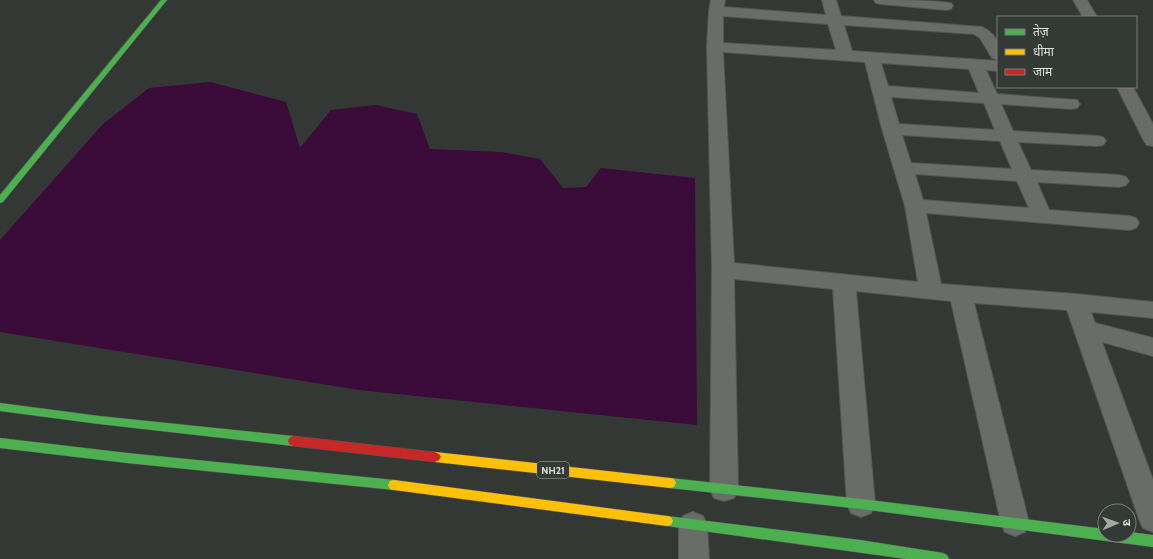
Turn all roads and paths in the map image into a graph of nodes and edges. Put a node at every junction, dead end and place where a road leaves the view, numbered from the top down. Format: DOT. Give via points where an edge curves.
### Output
graph roads {
  1 [pos="164,0"];
  2 [pos="829,0"];
  3 [pos="881,0"];
  4 [pos="1080,0"];
  5 [pos="717,6"];
  6 [pos="946,6"];
  7 [pos="1089,16"];
  8 [pos="834,20"];
  9 [pos="913,43"];
  10 [pos="715,48"];
  11 [pos="997,52"];
  12 [pos="845,55"];
  13 [pos="872,58"];
  14 [pos="975,64"];
  15 [pos="997,66"];
  16 [pos="1126,88"];
  17 [pos="881,91"];
  18 [pos="990,98"];
  19 [pos="1071,104"];
  20 [pos="891,129"];
  21 [pos="1007,136"];
  22 [pos="1097,141"];
  23 [pos="1153,141"];
  24 [pos="903,168"];
  25 [pos="1024,175"];
  26 [pos="1119,181"];
  27 [pos="0,200"];
  28 [pos="915,206"];
  29 [pos="1042,216"];
  30 [pos="1129,222"];
  31 [pos="723,270"];
  32 [pos="844,282"];
  33 [pos="932,290"];
  34 [pos="962,294"];
  35 [pos="1076,302"];
  36 [pos="1153,310"];
  37 [pos="1086,329"];
  38 [pos="1153,347"];
  39 [pos="0,407"];
  40 [pos="0,443"];
  41 [pos="724,489"];
  42 [pos="861,504"];
  43 [pos="1153,519"];
  44 [pos="1015,523"];
  45 [pos="693,525"];
  46 [pos="1097,534"];
  47 [pos="1137,539"];
  48 [pos="1153,541"];
  49 [pos="694,559"];
  50 [pos="943,559"];
  1 -- 27 [label="main road"];
  2 -- 8 [label="street"];
  3 -- 6 [label="street"];
  4 -- 7 [label="street"];
  5 -- 8 [label="street"];
  5 -- 10 [label="street"];
  8 -- 9 [label="street"];
  8 -- 12 [label="street"];
  9 -- 11 [label="street" via="977,30 986,35"];
  9 -- 13 [label="street"];
  9 -- 14 [label="street"];
  10 -- 12 [label="street"];
  10 -- 31 [label="street"];
  12 -- 13 [label="street"];
  13 -- 17 [label="street"];
  14 -- 15 [label="street"];
  14 -- 18 [label="street"];
  16 -- 23 [label="street"];
  17 -- 18 [label="street"];
  17 -- 20 [label="street"];
  18 -- 19 [label="street"];
  18 -- 21 [label="street"];
  20 -- 21 [label="street"];
  20 -- 24 [label="street"];
  21 -- 22 [label="street"];
  21 -- 25 [label="street"];
  24 -- 25 [label="street"];
  24 -- 28 [label="street"];
  25 -- 26 [label="street"];
  25 -- 29 [label="street"];
  28 -- 29 [label="street"];
  28 -- 33 [label="street"];
  29 -- 30 [label="street"];
  31 -- 32 [label="street"];
  31 -- 41 [label="street"];
  32 -- 33 [label="street"];
  32 -- 42 [label="street"];
  33 -- 34 [label="street"];
  34 -- 35 [label="street"];
  34 -- 44 [label="street"];
  35 -- 36 [label="street"];
  35 -- 37 [label="street"];
  37 -- 38 [label="street"];
  37 -- 43 [label="street"];
  39 -- 41 [label="main road, NH21"];
  40 -- 45 [label="main road" via="397,485"];
  41 -- 42 [label="main road, NH21"];
  42 -- 44 [label="main road, NH21"];
  44 -- 46 [label="main road, NH21"];
  45 -- 49 [label="street"];
  45 -- 50 [label="main road"];
  47 -- 48 [label="main road, NH21"];
}
